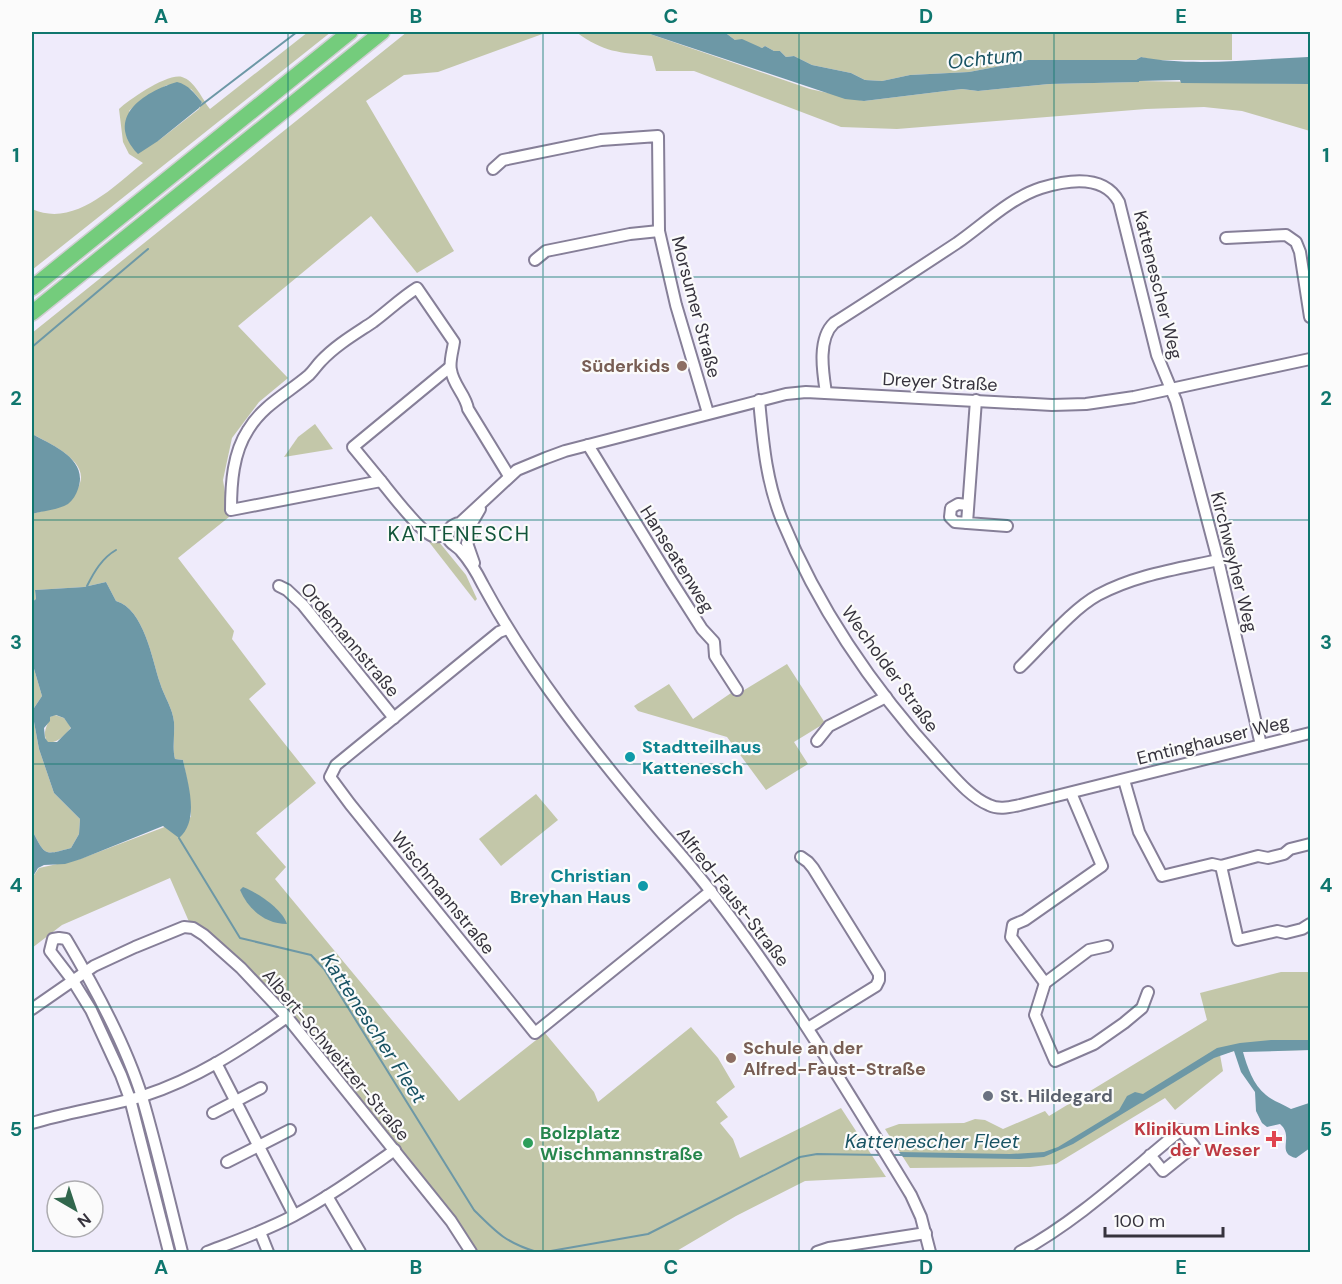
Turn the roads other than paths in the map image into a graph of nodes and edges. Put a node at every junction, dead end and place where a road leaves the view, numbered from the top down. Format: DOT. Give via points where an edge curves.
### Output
graph roads {
  1 [pos="350,32"];
  2 [pos="382,32"];
  3 [pos="493,169"];
  4 [pos="659,231"];
  5 [pos="1226,238"];
  6 [pos="535,260"];
  7 [pos="62,263"];
  8 [pos="32,279"];
  9 [pos="32,288"];
  10 [pos="32,314"];
  11 [pos="1311,318"];
  12 [pos="1311,359"];
  13 [pos="450,367"];
  14 [pos="1171,389"];
  15 [pos="826,393"];
  16 [pos="759,400"];
  17 [pos="976,400"];
  18 [pos="708,413"];
  19 [pos="588,445"];
  20 [pos="508,476"];
  21 [pos="381,481"];
  22 [pos="968,505"];
  23 [pos="967,523"];
  24 [pos="464,525"];
  25 [pos="1007,526"];
  26 [pos="448,536"];
  27 [pos="467,543"];
  28 [pos="455,546"];
  29 [pos="1218,560"];
  30 [pos="480,580"];
  31 [pos="279,586"];
  32 [pos="507,629"];
  33 [pos="1020,667"];
  34 [pos="736,690"];
  35 [pos="886,697"];
  36 [pos="394,718"];
  37 [pos="1311,733"];
  38 [pos="817,741"];
  39 [pos="1262,745"];
  40 [pos="1124,780"];
  41 [pos="1071,793"];
  42 [pos="1311,844"];
  43 [pos="801,857"];
  44 [pos="1221,866"];
  45 [pos="711,891"];
  46 [pos="1309,924"];
  47 [pos="1107,946"];
  48 [pos="84,974"];
  49 [pos="73,981"];
  50 [pos="1045,983"];
  51 [pos="1148,992"];
  52 [pos="32,1009"];
  53 [pos="287,1017"];
  54 [pos="808,1028"];
  55 [pos="216,1063"];
  56 [pos="261,1088"];
  57 [pos="136,1097"];
  58 [pos="237,1101"];
  59 [pos="213,1113"];
  60 [pos="32,1123"];
  61 [pos="290,1130"];
  62 [pos="259,1146"];
  63 [pos="395,1150"];
  64 [pos="1150,1155"];
  65 [pos="227,1162"];
  66 [pos="327,1197"];
  67 [pos="294,1215"];
  68 [pos="260,1232"];
  69 [pos="926,1233"];
  70 [pos="169,1252"];
  71 [pos="182,1252"];
  72 [pos="207,1252"];
  73 [pos="268,1252"];
  74 [pos="360,1252"];
  75 [pos="471,1252"];
  76 [pos="817,1252"];
  77 [pos="930,1252"];
  78 [pos="1020,1252"];
  1 -- 7 [label="highway"];
  2 -- 10 [label="highway"];
  3 -- 4 [label="street, Morsumer Straße" via="503,160 602,140 658,136"];
  4 -- 6 [label="street" via="546,251"];
  4 -- 18 [label="street, Morsumer Straße"];
  5 -- 11 [label="street" via="1286,235 1296,242"];
  7 -- 8 [label="highway"];
  7 -- 9 [label="highway"];
  12 -- 14 [label="street"];
  13 -- 20 [label="street" via="468,410"];
  13 -- 21 [label="street" via="353,447"];
  13 -- 21 [label="street" via="453,342 417,288 353,334 256,417 237,455 231,510"];
  14 -- 15 [label="street, Kattenescher Weg" via="1157,355 1119,202 1101,184 1088,181 1057,184 1025,195 834,323 824,341"];
  14 -- 17 [label="street, Dreyer Straße" via="1084,404"];
  14 -- 29 [label="street, Kirchweyher Weg"];
  15 -- 16 [label="street, Dreyer Straße" via="786,394"];
  15 -- 17 [label="street, Dreyer Straße"];
  16 -- 18 [label="street, Dreyer Straße"];
  16 -- 35 [label="street, Wecholder Straße" via="765,461 782,520 824,606"];
  17 -- 22 [label="street"];
  18 -- 19 [label="street, Alfred-Faust-Straße"];
  19 -- 20 [label="street, Alfred-Faust-Straße" via="546,458"];
  19 -- 34 [label="street, Hanseatenweg" via="702,629 714,642 715,656"];
  20 -- 24 [label="street, Alfred-Faust-Straße"];
  21 -- 26 [label="street" via="429,534"];
  22 -- 23 [label="street"];
  22 -- 23 [label="street" via="951,508 950,517 955,522"];
  23 -- 25 [label="street"];
  24 -- 26 [label="street, Alfred-Faust-Straße" via="451,526"];
  24 -- 27 [label="street, Alfred-Faust-Straße" via="471,537"];
  26 -- 28 [label="street, Alfred-Faust-Straße"];
  27 -- 28 [label="street"];
  27 -- 30 [label="street, Alfred-Faust-Straße"];
  28 -- 30 [label="street, Alfred-Faust-Straße"];
  29 -- 33 [label="street" via="1132,579 1096,596"];
  29 -- 39 [label="street, Kirchweyher Weg"];
  30 -- 32 [label="street, Alfred-Faust-Straße"];
  31 -- 36 [label="street, Ordemannstraße" via="303,605"];
  32 -- 36 [label="street, Wischmannstraße"];
  32 -- 45 [label="street, Alfred-Faust-Straße" via="586,741"];
  35 -- 38 [label="street" via="829,726"];
  35 -- 41 [label="street, Wecholder Straße" via="950,772 989,806 1005,807"];
  36 -- 45 [label="street, Wischmannstraße" via="336,765 330,777 535,1033"];
  37 -- 39 [label="street, Emtinghauser Weg"];
  39 -- 40 [label="street, Emtinghauser Weg"];
  40 -- 41 [label="street, Wecholder Straße"];
  40 -- 44 [label="street" via="1139,832 1162,876 1212,864"];
  41 -- 50 [label="street" via="1102,866 1013,925 1011,938"];
  42 -- 44 [label="street" via="1268,858 1258,856"];
  43 -- 54 [label="street" via="813,868 879,974 876,986"];
  44 -- 46 [label="street" via="1238,940 1286,933"];
  45 -- 54 [label="street, Alfred-Faust-Straße"];
  47 -- 50 [label="street" via="1089,950"];
  48 -- 49 [label="street"];
  48 -- 49 [label="street" via="66,939 53,939 50,951"];
  48 -- 53 [label="street, Albert-Schweitzer-Straße" via="135,947 184,927 193,928 241,968"];
  48 -- 57 [label="street" via="116,1033"];
  49 -- 52 [label="street"];
  49 -- 57 [label="street"];
  50 -- 51 [label="street" via="1035,1015 1055,1061 1094,1044 1124,1023 1142,1008"];
  53 -- 55 [label="street"];
  53 -- 63 [label="street, Albert-Schweitzer-Straße"];
  54 -- 69 [label="street, Alfred-Faust-Straße" via="917,1207"];
  55 -- 57 [label="street" via="180,1082"];
  55 -- 58 [label="street"];
  56 -- 58 [label="street"];
  57 -- 60 [label="street"];
  57 -- 70 [label="street"];
  57 -- 71 [label="street"];
  58 -- 59 [label="street"];
  58 -- 62 [label="street"];
  61 -- 62 [label="street"];
  62 -- 65 [label="street"];
  62 -- 67 [label="street"];
  63 -- 66 [label="street"];
  63 -- 75 [label="street, Albert-Schweitzer-Straße"];
  64 -- 78 [label="street" via="1054,1233"];
  66 -- 67 [label="street"];
  66 -- 74 [label="street"];
  67 -- 68 [label="street"];
  68 -- 72 [label="street"];
  68 -- 73 [label="street"];
  69 -- 76 [label="street"];
  69 -- 77 [label="street, Alfred-Faust-Straße"];
}
